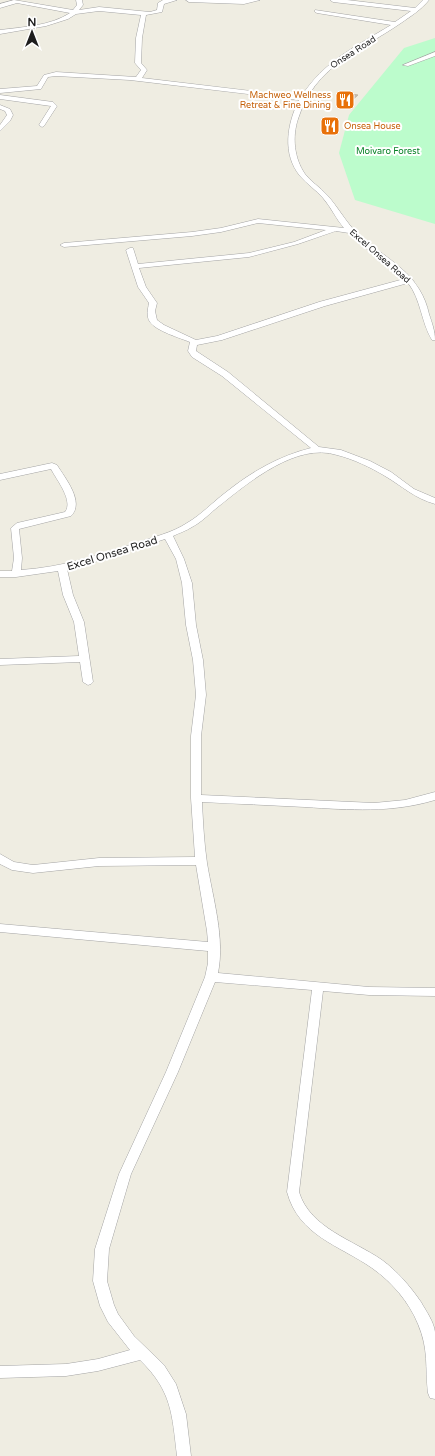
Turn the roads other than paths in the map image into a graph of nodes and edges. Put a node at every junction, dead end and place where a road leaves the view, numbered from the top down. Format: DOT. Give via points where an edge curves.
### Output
graph roads {
  1 [pos="46,0"];
  2 [pos="79,0"];
  3 [pos="174,0"];
  4 [pos="189,0"];
  5 [pos="257,0"];
  6 [pos="333,0"];
  7 [pos="426,0"];
  8 [pos="0,6"];
  9 [pos="42,6"];
  10 [pos="416,10"];
  11 [pos="317,11"];
  12 [pos="75,12"];
  13 [pos="144,13"];
  14 [pos="396,24"];
  15 [pos="0,32"];
  16 [pos="435,54"];
  17 [pos="406,65"];
  18 [pos="138,79"];
  19 [pos="0,91"];
  20 [pos="0,97"];
  21 [pos="302,99"];
  22 [pos="0,107"];
  23 [pos="42,125"];
  24 [pos="0,129"];
  25 [pos="292,141"];
  26 [pos="334,230"];
  27 [pos="351,231"];
  28 [pos="64,245"];
  29 [pos="130,250"];
  30 [pos="136,266"];
  31 [pos="409,280"];
  32 [pos="435,338"];
  33 [pos="194,343"];
  34 [pos="317,449"];
  35 [pos="0,477"];
  36 [pos="435,502"];
  37 [pos="168,535"];
  38 [pos="62,568"];
  39 [pos="0,574"];
  40 [pos="16,574"];
  41 [pos="84,659"];
  42 [pos="0,662"];
  43 [pos="88,682"];
  44 [pos="435,796"];
  45 [pos="196,798"];
  46 [pos="0,858"];
  47 [pos="201,861"];
  48 [pos="0,928"];
  49 [pos="214,947"];
  50 [pos="211,977"];
  51 [pos="318,988"];
  52 [pos="435,992"];
  53 [pos="142,1353"];
  54 [pos="0,1372"];
  55 [pos="435,1393"];
  56 [pos="184,1456"];
  1 -- 9 [label="street"];
  2 -- 12 [label="street" via="80,5"];
  3 -- 13 [label="street" via="161,2 161,9 158,12"];
  4 -- 5 [label="street"];
  6 -- 10 [label="street"];
  7 -- 10 [label="street, Onsea Road"];
  8 -- 9 [label="street" via="17,1"];
  9 -- 12 [label="street"];
  10 -- 14 [label="street, Onsea Road"];
  11 -- 14 [label="street"];
  12 -- 13 [label="street" via="99,9"];
  12 -- 15 [label="street" via="53,23"];
  13 -- 18 [label="street" via="139,34 138,63 144,70"];
  14 -- 21 [label="street, Onsea Road" via="337,61 315,81"];
  16 -- 17 [label="street"];
  18 -- 19 [label="street" via="51,74 45,77 39,88"];
  18 -- 21 [label="street"];
  20 -- 23 [label="street" via="53,104"];
  21 -- 25 [label="street, Onsea Road" via="295,115"];
  22 -- 24 [label="street" via="8,110 10,115"];
  25 -- 27 [label="street, Excel Onsea Road" via="293,154 303,174 327,199"];
  26 -- 27 [label="street"];
  26 -- 28 [label="street" via="308,225 258,222 207,232"];
  26 -- 30 [label="street" via="249,255"];
  27 -- 31 [label="street, Excel Onsea Road"];
  29 -- 30 [label="street"];
  30 -- 33 [label="street" via="142,287 153,303 153,321"];
  31 -- 32 [label="street, Excel Onsea Road"];
  31 -- 33 [label="street" via="322,304 219,338"];
  33 -- 34 [label="street" via="192,351 195,355 225,374"];
  34 -- 36 [label="street" via="338,452 367,463 411,491"];
  34 -- 37 [label="street, Excel Onsea Road" via="269,466 190,525"];
  35 -- 40 [label="street" via="52,466 69,494 72,504 71,511 63,516 20,524 15,528 18,558"];
  37 -- 38 [label="street, Excel Onsea Road"];
  37 -- 45 [label="street" via="180,559 187,583 198,660 201,694 196,736"];
  38 -- 40 [label="street, Excel Onsea Road"];
  38 -- 41 [label="street" via="68,595 79,622"];
  39 -- 40 [label="street, Excel Onsea Road"];
  41 -- 42 [label="street"];
  41 -- 43 [label="street"];
  44 -- 45 [label="street" via="381,806"];
  45 -- 47 [label="street"];
  46 -- 47 [label="street" via="6,864 33,870 119,861"];
  47 -- 49 [label="street"];
  48 -- 49 [label="street"];
  49 -- 50 [label="street"];
  50 -- 51 [label="street"];
  50 -- 53 [label="street" via="172,1072 125,1174 102,1249 100,1281 107,1306 120,1329"];
  51 -- 52 [label="street"];
  51 -- 55 [label="street" via="294,1197 298,1209 315,1225 377,1264 400,1284 409,1296 429,1333 434,1355"];
  53 -- 54 [label="street" via="98,1365 66,1370"];
  53 -- 56 [label="street" via="159,1369 171,1389 179,1414"];
}
